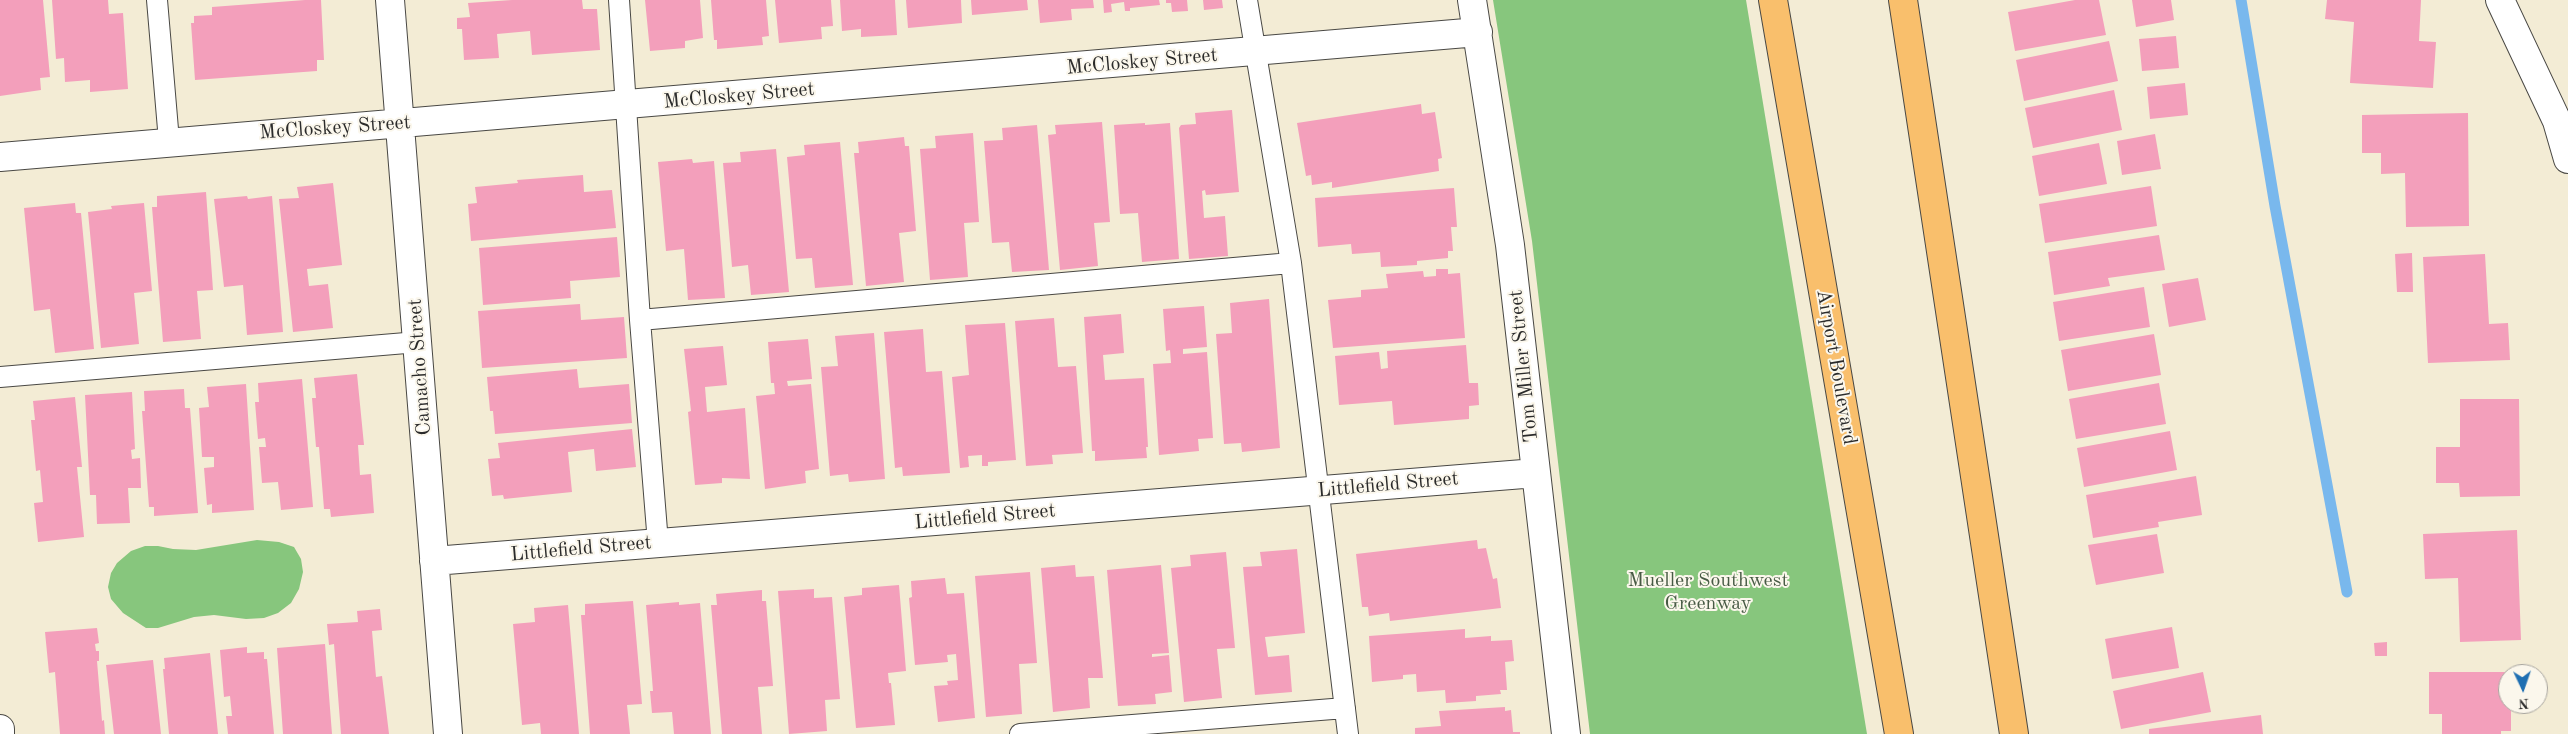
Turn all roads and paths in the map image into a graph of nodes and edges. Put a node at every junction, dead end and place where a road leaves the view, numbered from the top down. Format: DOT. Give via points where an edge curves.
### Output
graph roads {
  1 [pos="157,0"];
  2 [pos="390,0"];
  3 [pos="619,0"];
  4 [pos="1247,0"];
  5 [pos="1472,0"];
  6 [pos="1773,0"];
  7 [pos="1903,0"];
  8 [pos="2500,0"];
  9 [pos="1478,32"];
  10 [pos="1255,52"];
  11 [pos="627,105"];
  12 [pos="401,123"];
  13 [pos="169,141"];
  14 [pos="0,157"];
  15 [pos="2568,159"];
  16 [pos="1291,264"];
  17 [pos="640,320"];
  18 [pos="418,342"];
  19 [pos="0,377"];
  20 [pos="1536,473"];
  21 [pos="1319,490"];
  22 [pos="658,543"];
  23 [pos="434,561"];
  24 [pos="1345,708"];
  25 [pos="0,729"];
  26 [pos="0,734"];
  27 [pos="448,734"];
  28 [pos="1020,734"];
  29 [pos="1348,734"];
  30 [pos="1566,734"];
  31 [pos="1900,734"];
  32 [pos="2014,734"];
  1 -- 13 [label="lane"];
  2 -- 12 [label="street, Camacho Street"];
  3 -- 11 [label="lane"];
  4 -- 10 [label="lane"];
  5 -- 9 [label="street, Tom Miller Street"];
  6 -- 31 [label="main road, Airport Boulevard"];
  7 -- 32 [label="main road"];
  8 -- 15 [label="street" via="2557,121"];
  9 -- 10 [label="street, McCloskey Street"];
  9 -- 20 [label="street, Tom Miller Street" via="1510,245"];
  10 -- 11 [label="street, McCloskey Street"];
  10 -- 16 [label="lane"];
  11 -- 12 [label="street, McCloskey Street"];
  11 -- 17 [label="lane"];
  12 -- 13 [label="street, McCloskey Street"];
  12 -- 18 [label="street, Camacho Street"];
  13 -- 14 [label="street, McCloskey Street"];
  16 -- 17 [label="lane"];
  16 -- 21 [label="lane"];
  17 -- 22 [label="lane"];
  18 -- 19 [label="lane"];
  18 -- 23 [label="street, Camacho Street"];
  20 -- 21 [label="street, Littlefield Street"];
  20 -- 30 [label="street, Tom Miller Street"];
  21 -- 22 [label="street, Littlefield Street"];
  21 -- 24 [label="lane"];
  22 -- 23 [label="street, Littlefield Street"];
  23 -- 27 [label="street, Camacho Street"];
  24 -- 28 [label="lane"];
  24 -- 29 [label="lane"];
  25 -- 26 [label="street"];
}
